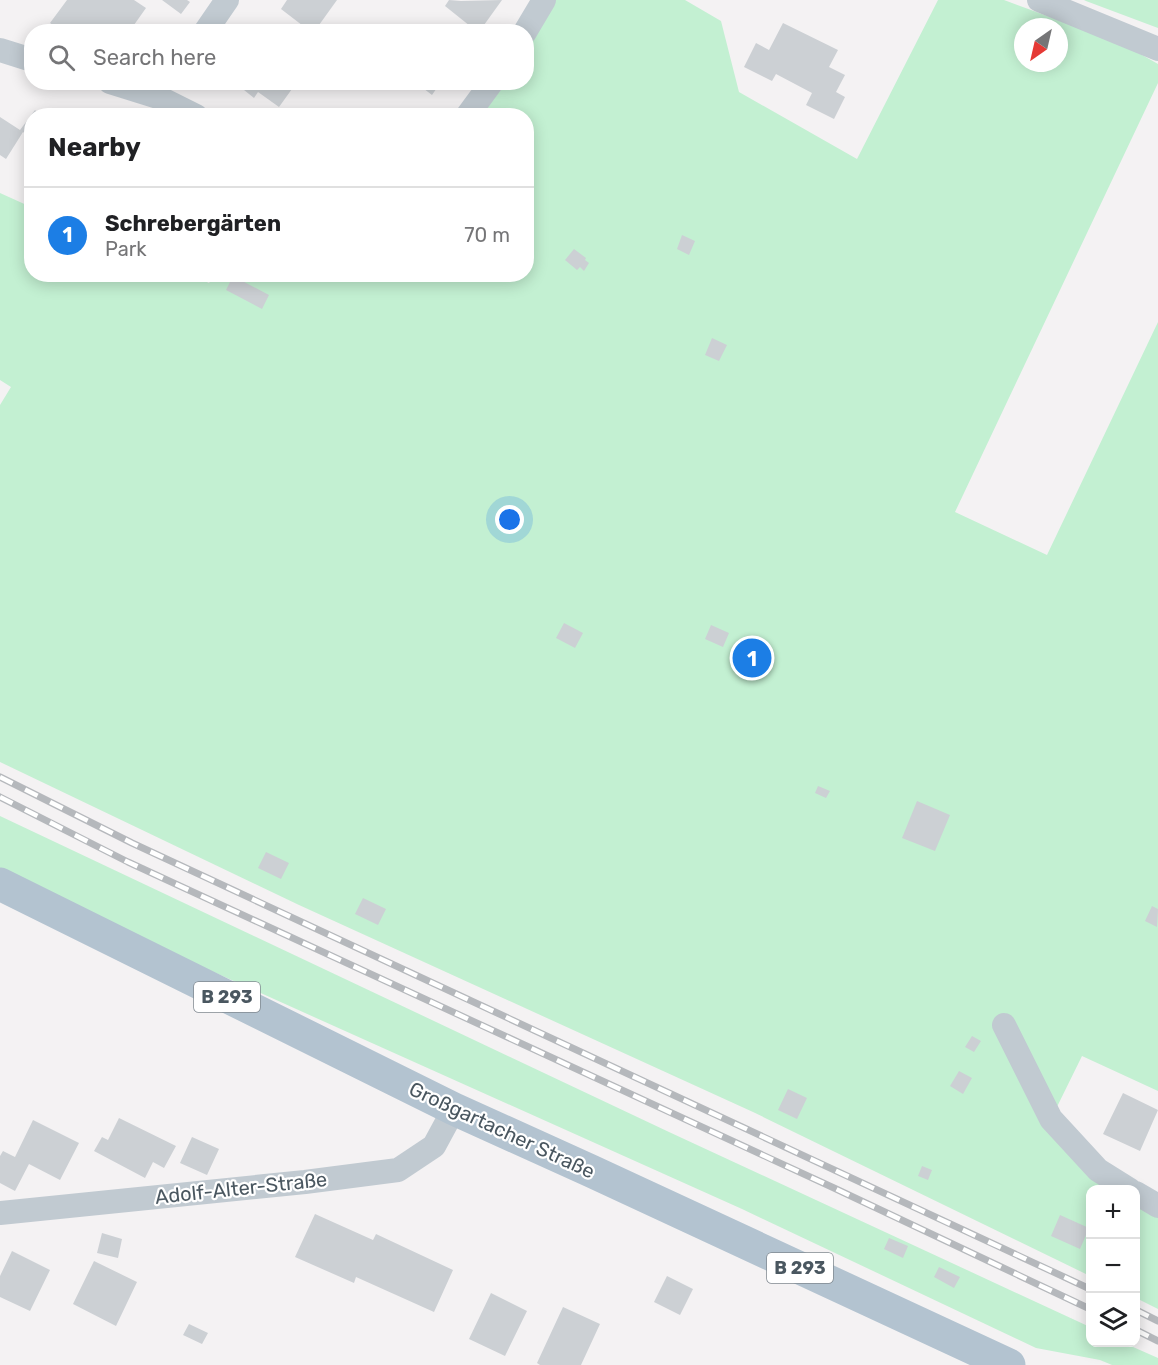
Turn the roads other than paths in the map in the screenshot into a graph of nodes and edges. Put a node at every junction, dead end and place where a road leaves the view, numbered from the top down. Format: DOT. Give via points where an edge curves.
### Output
graph roads {
  1 [pos="227,0"];
  2 [pos="544,0"];
  3 [pos="1039,0"];
  4 [pos="210,24"];
  5 [pos="530,24"];
  6 [pos="1158,49"];
  7 [pos="0,50"];
  8 [pos="24,58"];
  9 [pos="163,90"];
  10 [pos="486,90"];
  11 [pos="186,108"];
  12 [pos="473,108"];
  13 [pos="0,884"];
  14 [pos="1004,1025"];
  15 [pos="454,1109"];
  16 [pos="1122,1185"];
  17 [pos="1140,1195"];
  18 [pos="1158,1206"];
  19 [pos="0,1213"];
  20 [pos="1009,1365"];
  1 -- 4 [label="street"];
  2 -- 5 [label="street"];
  3 -- 6 [label="street"];
  7 -- 8 [label="street"];
  9 -- 11 [label="street"];
  10 -- 12 [label="street"];
  13 -- 15 [label="main road, Großgartacher Straße / B 293"];
  14 -- 16 [label="street" via="1051,1119 1098,1170"];
  15 -- 19 [label="street, Adolf-Alter-Straße" via="434,1146 398,1170"];
  15 -- 20 [label="main road, Großgartacher Straße / B 293"];
  17 -- 18 [label="street"];
}
